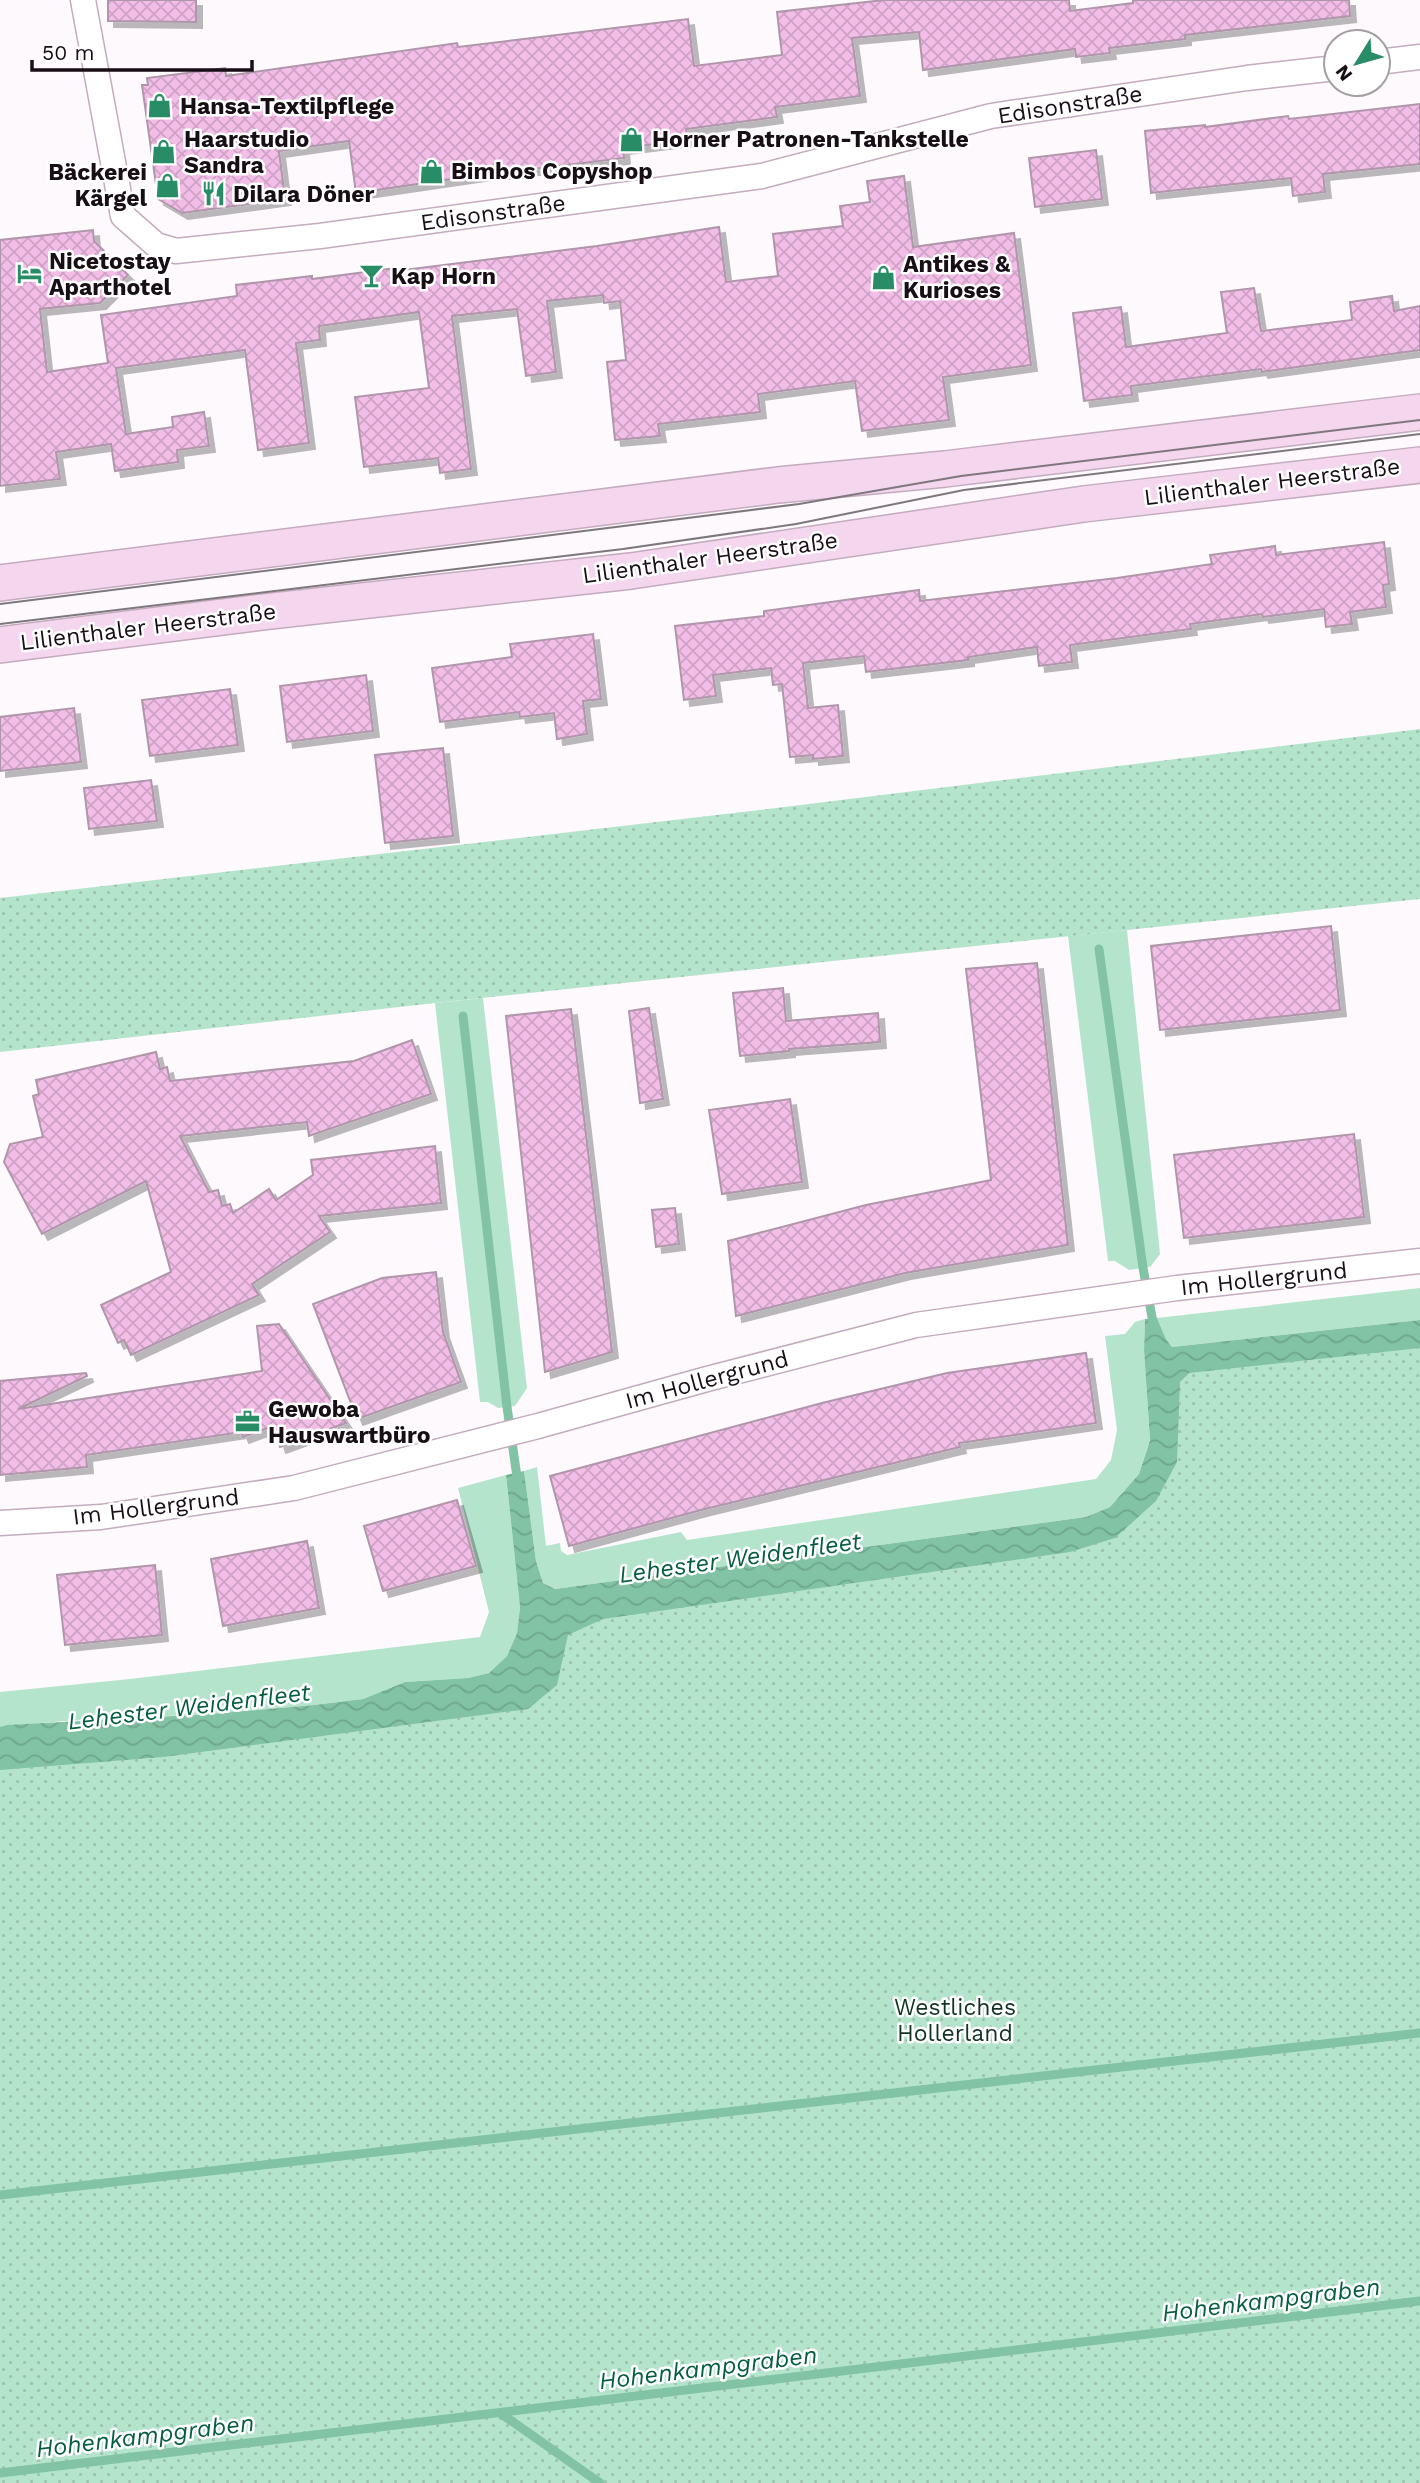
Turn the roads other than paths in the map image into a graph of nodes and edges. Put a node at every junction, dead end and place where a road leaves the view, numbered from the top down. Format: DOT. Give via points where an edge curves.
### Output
graph roads {
  1 [pos="83,0"];
  2 [pos="1420,57"];
  3 [pos="1392,60"];
  4 [pos="1322,70"];
  5 [pos="1420,412"];
  6 [pos="1420,465"];
  7 [pos="0,583"];
  8 [pos="0,645"];
  9 [pos="1420,1261"];
  10 [pos="0,1523"];
  1 -- 4 [label="street, Edisonstraße" via="123,216 156,246 176,251 332,235 762,176 991,116"];
  2 -- 3 [label="street"];
  5 -- 7 [label="main road" via="778,485"];
  6 -- 8 [label="main road, Lilienthaler Heerstraße" via="1084,504 631,571"];
  9 -- 10 [label="street, Im Hollergrund" via="916,1325 294,1488 101,1517"];
}
